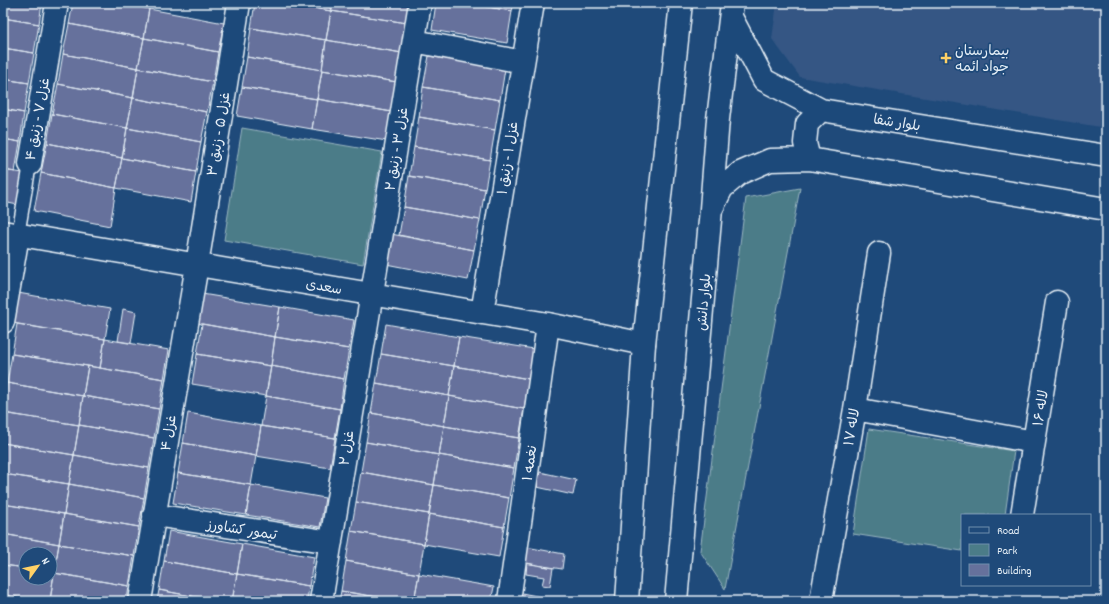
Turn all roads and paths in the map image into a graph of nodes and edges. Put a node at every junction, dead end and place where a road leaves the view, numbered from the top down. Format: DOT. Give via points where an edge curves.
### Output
graph roads {
  1 [pos="57,3"];
  2 [pos="239,3"];
  3 [pos="420,3"];
  4 [pos="533,3"];
  5 [pos="681,3"];
  6 [pos="731,10"];
  7 [pos="414,41"];
  8 [pos="523,62"];
  9 [pos="821,110"];
  10 [pos="1106,156"];
  11 [pos="809,160"];
  12 [pos="30,164"];
  13 [pos="711,209"];
  14 [pos="1106,209"];
  15 [pos="10,233"];
  16 [pos="879,253"];
  17 [pos="197,265"];
  18 [pos="372,294"];
  19 [pos="1057,302"];
  20 [pos="482,313"];
  21 [pos="3,322"];
  22 [pos="548,324"];
  23 [pos="644,344"];
  24 [pos="855,409"];
  25 [pos="1034,442"];
  26 [pos="1022,514"];
  27 [pos="154,515"];
  28 [pos="331,542"];
  29 [pos="140,601"];
  30 [pos="321,601"];
  31 [pos="509,601"];
  32 [pos="627,601"];
  33 [pos="676,601"];
  34 [pos="821,601"];
  1 -- 12 [label="street, غزل ۷ - زنبق ۴"];
  2 -- 17 [label="street, غزل ۵ - زنبق ۳"];
  3 -- 7 [label="street, غزل ۳ - زنبق ۲"];
  4 -- 8 [label="street, غزل ۱ - زنبق ۱"];
  5 -- 23 [label="street"];
  6 -- 9 [label="street, بلوار شفا" via="764,80"];
  6 -- 13 [label="street, بلوار دانش" via="718,119"];
  7 -- 8 [label="street"];
  7 -- 18 [label="street, غزل ۳ - زنبق ۲"];
  8 -- 20 [label="street, غزل ۱ - زنبق ۱"];
  9 -- 10 [label="street, بلوار شفا"];
  9 -- 11 [label="street" via="807,124 805,143"];
  11 -- 13 [label="street" via="770,160 740,173 722,188"];
  11 -- 14 [label="street"];
  12 -- 15 [label="lane, غزل ۷ - زنبق ۴"];
  13 -- 33 [label="street, بلوار دانش"];
  15 -- 17 [label="street, سعدی"];
  15 -- 21 [label="street"];
  16 -- 24 [label="street, لاله ۱۷"];
  17 -- 18 [label="street, سعدی"];
  17 -- 27 [label="street, غزل ۴"];
  18 -- 20 [label="street, سعدی"];
  18 -- 28 [label="street, غزل ۲"];
  19 -- 25 [label="street, لاله ۱۶"];
  20 -- 22 [label="street, سعدی"];
  22 -- 23 [label="street, سعدی"];
  22 -- 31 [label="street, نغمه ۱"];
  23 -- 32 [label="street"];
  24 -- 25 [label="street"];
  24 -- 34 [label="street, لاله ۱۷"];
  25 -- 26 [label="street, لاله ۱۶"];
  27 -- 28 [label="street, تیمور کشاورز"];
  27 -- 29 [label="street, غزل ۴"];
  28 -- 30 [label="street, غزل ۲"];
}
